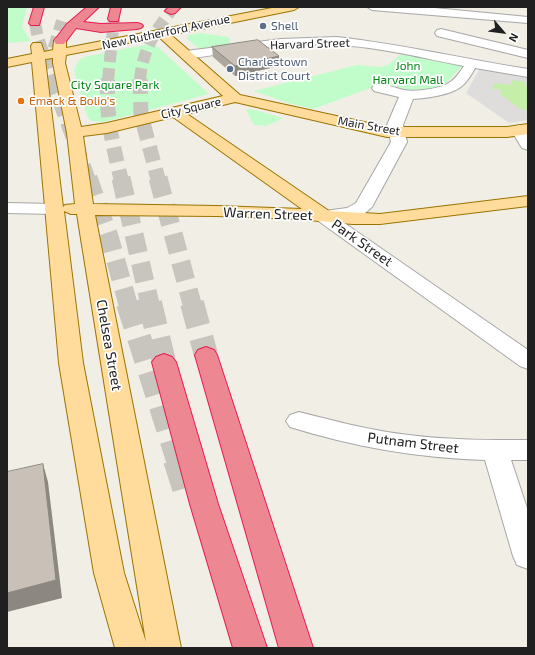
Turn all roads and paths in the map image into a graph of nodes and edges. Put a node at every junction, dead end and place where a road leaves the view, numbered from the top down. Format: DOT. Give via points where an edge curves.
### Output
graph roads {
  1 [pos="39,7"];
  2 [pos="94,7"];
  3 [pos="116,7"];
  4 [pos="294,7"];
  5 [pos="372,7"];
  6 [pos="491,7"];
  7 [pos="454,10"];
  8 [pos="114,19"];
  9 [pos="528,20"];
  10 [pos="35,23"];
  11 [pos="73,24"];
  12 [pos="143,24"];
  13 [pos="162,33"];
  14 [pos="441,33"];
  15 [pos="60,48"];
  16 [pos="7,51"];
  17 [pos="37,52"];
  18 [pos="422,54"];
  19 [pos="528,54"];
  20 [pos="186,55"];
  21 [pos="7,63"];
  22 [pos="472,64"];
  23 [pos="528,73"];
  24 [pos="379,88"];
  25 [pos="407,95"];
  26 [pos="236,98"];
  27 [pos="175,112"];
  28 [pos="523,130"];
  29 [pos="398,132"];
  30 [pos="74,133"];
  31 [pos="528,145"];
  32 [pos="528,201"];
  33 [pos="7,208"];
  34 [pos="54,209"];
  35 [pos="85,210"];
  36 [pos="323,216"];
  37 [pos="206,355"];
  38 [pos="528,361"];
  39 [pos="164,362"];
  40 [pos="299,421"];
  41 [pos="495,450"];
  42 [pos="528,450"];
  43 [pos="528,556"];
  44 [pos="132,648"];
  45 [pos="164,648"];
  46 [pos="250,648"];
  47 [pos="296,648"];
  1 -- 10 [label="highway"];
  2 -- 11 [label="highway"];
  3 -- 8 [label="highway"];
  4 -- 13 [label="main road, New Rutherford Avenue"];
  5 -- 7 [label="street"];
  6 -- 7 [label="street"];
  7 -- 9 [label="street"];
  7 -- 14 [label="street"];
  11 -- 12 [label="highway" via="102,28"];
  11 -- 15 [label="highway"];
  12 -- 15 [label="main road, New Rutherford Avenue"];
  13 -- 15 [label="main road, New Rutherford Avenue"];
  13 -- 20 [label="main road, City Square"];
  14 -- 18 [label="street"];
  14 -- 19 [label="street"];
  15 -- 17 [label="main road, New Rutherford Avenue"];
  15 -- 30 [label="main road, Chelsea Street" via="59,63"];
  16 -- 17 [label="main road"];
  17 -- 21 [label="main road"];
  17 -- 34 [label="main road"];
  18 -- 20 [label="street, Harvard Street" via="376,45 331,41 281,43"];
  18 -- 22 [label="street, Harvard Street"];
  20 -- 26 [label="main road, City Square"];
  22 -- 23 [label="street, Harvard Street"];
  22 -- 25 [label="street" via="452,88"];
  24 -- 25 [label="street"];
  25 -- 29 [label="street" via="395,125"];
  26 -- 27 [label="main road, City Square"];
  26 -- 29 [label="main road, Main Street" via="376,130"];
  27 -- 30 [label="main road, City Square"];
  27 -- 36 [label="main road, Park Street"];
  28 -- 29 [label="main road, Main Street"];
  28 -- 31 [label="street"];
  29 -- 36 [label="street" via="399,142 365,206 350,212"];
  30 -- 35 [label="main road, Chelsea Street"];
  32 -- 36 [label="main road, Warren Street" via="380,219"];
  33 -- 34 [label="street, Warren Street"];
  34 -- 35 [label="main road, Warren Street"];
  34 -- 44 [label="main road" via="74,378 108,573"];
  35 -- 36 [label="main road, Warren Street"];
  35 -- 45 [label="main road, Chelsea Street"];
  36 -- 38 [label="street, Park Street"];
  37 -- 47 [label="highway"];
  39 -- 46 [label="highway" via="204,504"];
  40 -- 41 [label="street, Putnam Street" via="408,445"];
  41 -- 42 [label="street, Putnam Street"];
  41 -- 43 [label="street"];
}
